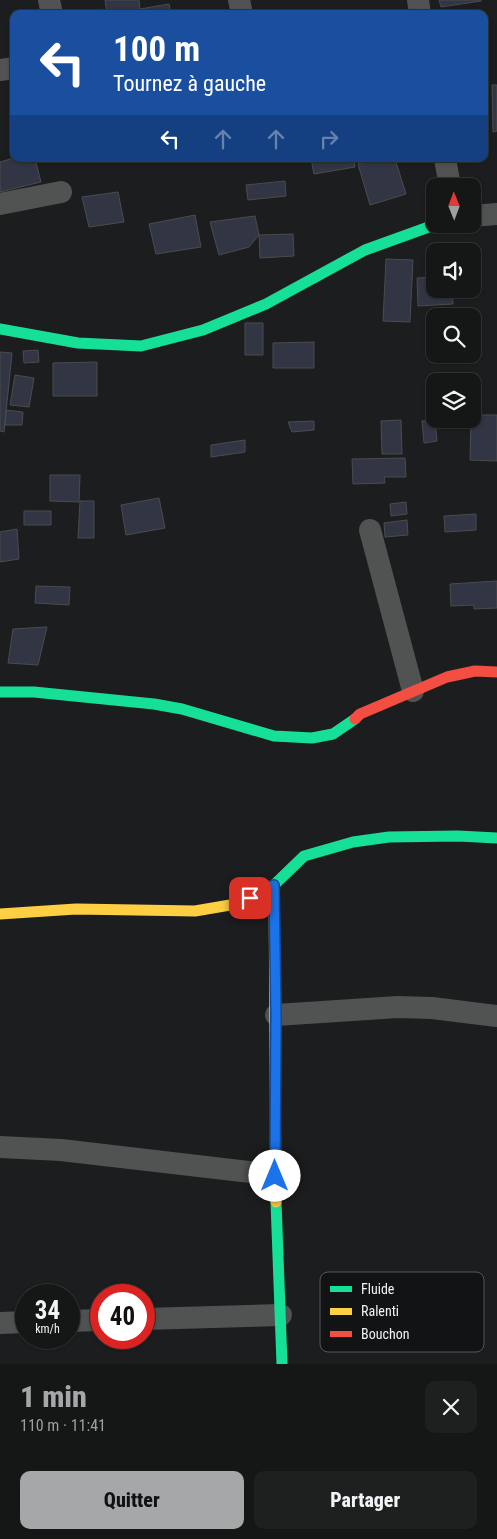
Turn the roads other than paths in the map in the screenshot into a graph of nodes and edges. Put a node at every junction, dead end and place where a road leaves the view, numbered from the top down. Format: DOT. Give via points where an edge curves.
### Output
graph roads {
  1 [pos="446,162"];
  2 [pos="449,178"];
  3 [pos="61,192"];
  4 [pos="0,204"];
  5 [pos="497,214"];
  6 [pos="481,215"];
  7 [pos="426,228"];
  8 [pos="0,329"];
  9 [pos="370,530"];
  10 [pos="497,672"];
  11 [pos="413,691"];
  12 [pos="0,692"];
  13 [pos="497,838"];
  14 [pos="274,885"];
  15 [pos="0,914"];
  16 [pos="276,1015"];
  17 [pos="497,1016"];
  18 [pos="0,1147"];
  19 [pos="275,1176"];
  20 [pos="281,1315"];
  21 [pos="155,1319"];
  22 [pos="15,1322"];
  23 [pos="0,1323"];
  24 [pos="282,1364"];
  1 -- 2 [label="street"];
  3 -- 4 [label="street"];
  5 -- 6 [label="street"];
  7 -- 8 [label="street" via="365,250 266,304 203,330 141,346 78,343"];
  9 -- 11 [label="street"];
  10 -- 11 [label="street" via="475,671 447,677"];
  11 -- 12 [label="street" via="360,714 333,734 312,738 274,736 154,704 34,692"];
  13 -- 14 [label="street" via="458,836 353,842 304,856"];
  14 -- 15 [label="street" via="238,904 195,910 76,909"];
  14 -- 16 [label="street"];
  16 -- 17 [label="street" via="398,1007"];
  16 -- 19 [label="street"];
  18 -- 19 [label="street" via="62,1150"];
  19 -- 20 [label="street"];
  20 -- 21 [label="street"];
  20 -- 24 [label="street"];
  22 -- 23 [label="street"];
}
